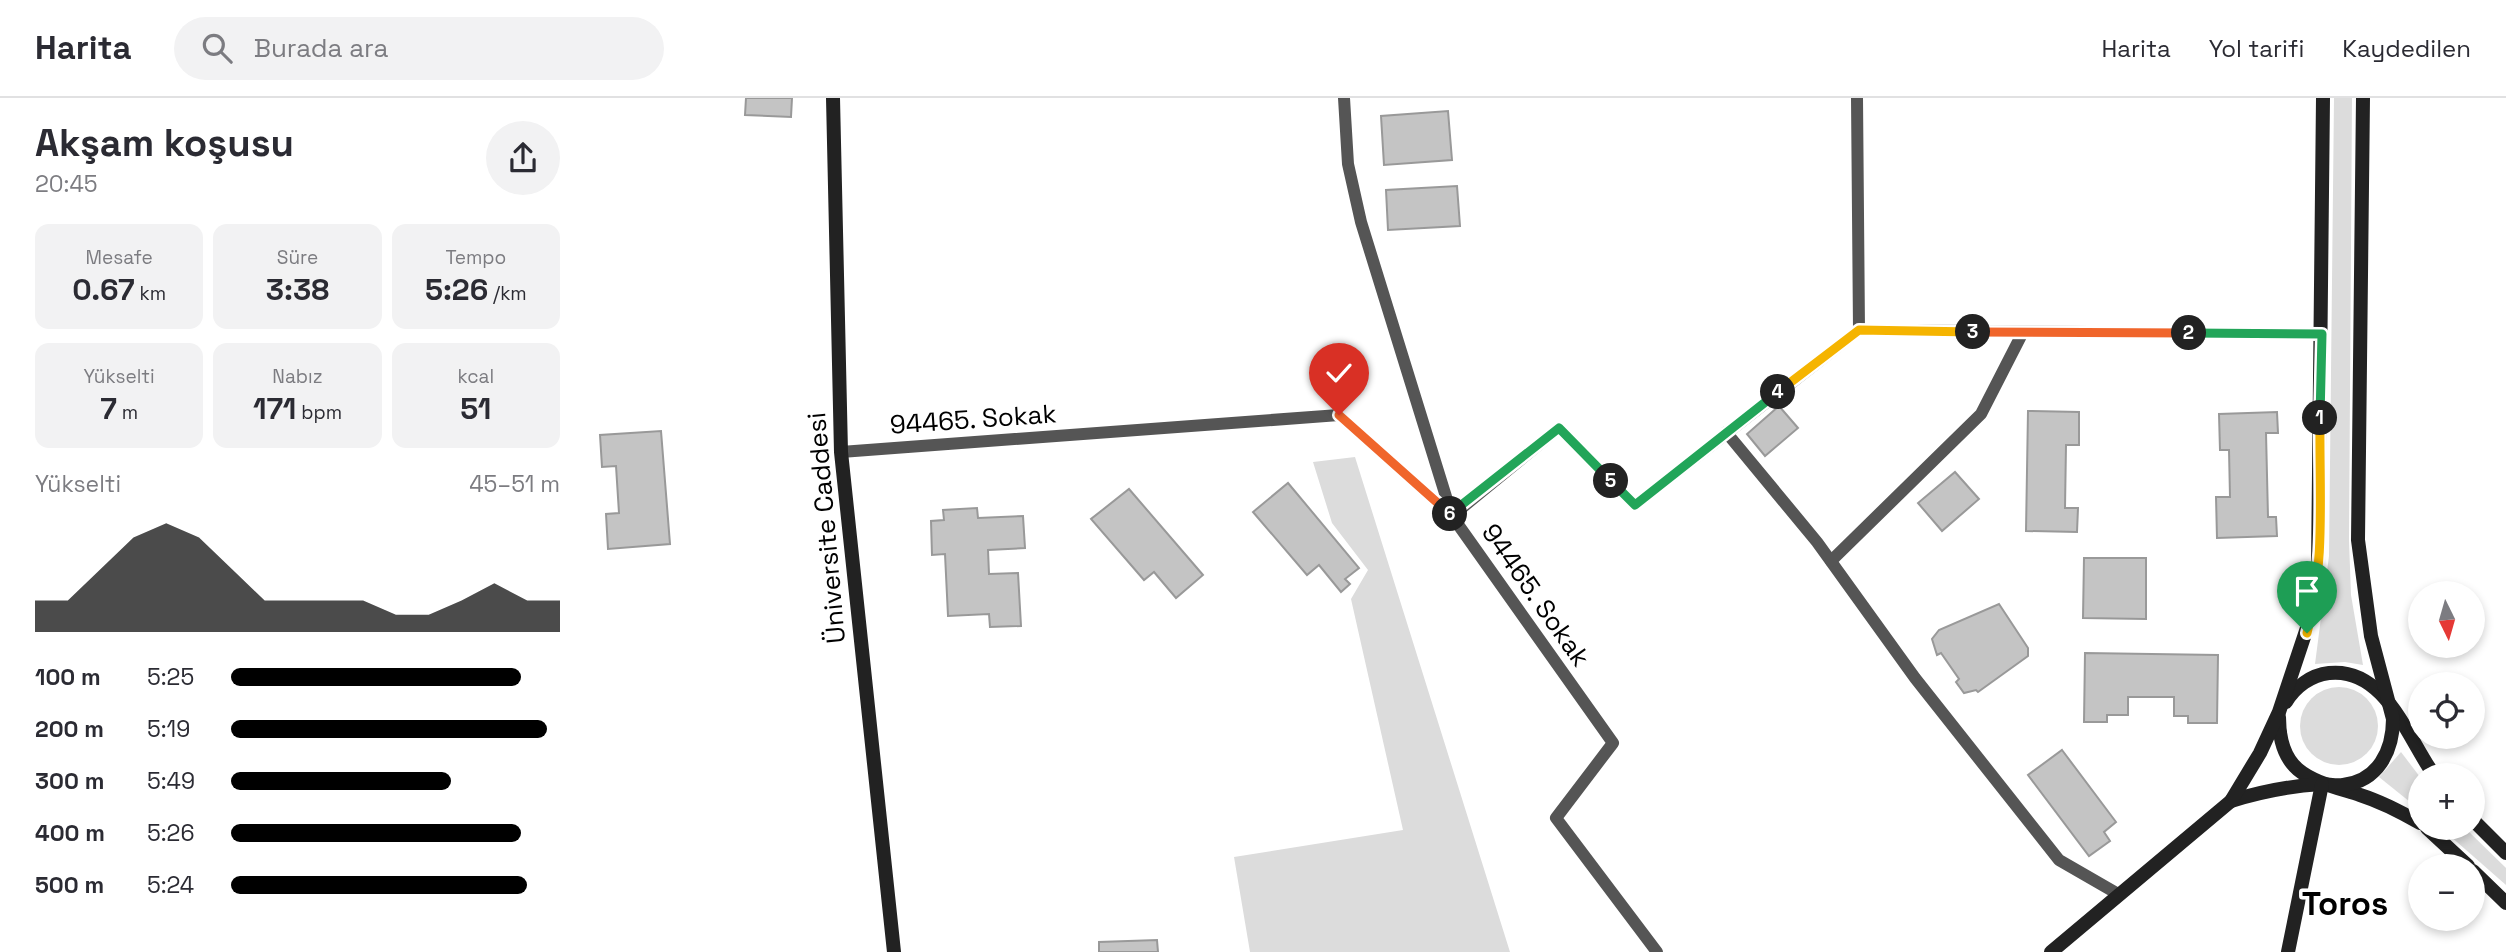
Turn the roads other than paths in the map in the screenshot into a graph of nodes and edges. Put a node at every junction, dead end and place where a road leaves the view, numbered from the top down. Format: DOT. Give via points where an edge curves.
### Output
graph roads {
  1 [pos="833,98"];
  2 [pos="1344,98"];
  3 [pos="1857,98"];
  4 [pos="2323,98"];
  5 [pos="2363,98"];
  6 [pos="1859,330"];
  7 [pos="2023,332"];
  8 [pos="2322,334"];
  9 [pos="1726,432"];
  10 [pos="841,452"];
  11 [pos="1452,516"];
  12 [pos="1831,561"];
  13 [pos="2388,700"];
  14 [pos="2279,712"];
  15 [pos="2427,763"];
  16 [pos="2322,784"];
  17 [pos="2231,801"];
  18 [pos="2408,817"];
  19 [pos="2485,832"];
  20 [pos="2440,840"];
  21 [pos="2506,853"];
  22 [pos="2455,854"];
  23 [pos="2485,883"];
  24 [pos="2118,894"];
  25 [pos="2506,903"];
  26 [pos="894,952"];
  27 [pos="1657,952"];
  28 [pos="2051,952"];
  29 [pos="2288,952"];
  1 -- 10 [label="main road, Üniversite Caddesi"];
  2 -- 11 [label="street" via="1348,164 1361,222"];
  3 -- 6 [label="street"];
  4 -- 8 [label="main road"];
  5 -- 13 [label="main road" via="2358,540 2371,636"];
  6 -- 7 [label="street"];
  6 -- 9 [label="street"];
  7 -- 8 [label="street"];
  7 -- 12 [label="street" via="1981,414"];
  8 -- 14 [label="main road" via="2317,586 2307,633"];
  9 -- 11 [label="street" via="1635,505 1559,428"];
  9 -- 12 [label="street"];
  10 -- 11 [label="street, 94465. Sokak" via="1339,415"];
  10 -- 26 [label="main road, Üniversite Caddesi"];
  11 -- 27 [label="street, 94465. Sokak" via="1613,743 1556,818"];
  12 -- 24 [label="street" via="1915,678 2059,860"];
  13 -- 14 [label="main road" via="2359,676 2330,673 2304,682"];
  13 -- 15 [label="main road"];
  13 -- 16 [label="main road" via="2393,738 2381,763 2360,781 2342,786"];
  14 -- 16 [label="main road" via="2283,749 2292,765"];
  14 -- 17 [label="main road"];
  16 -- 17 [label="main road"];
  16 -- 18 [label="main road" via="2385,803"];
  16 -- 29 [label="main road"];
  17 -- 24 [label="main road"];
  19 -- 21 [label="main road"];
  20 -- 22 [label="main road"];
  23 -- 25 [label="main road"];
  24 -- 28 [label="main road"];
}
